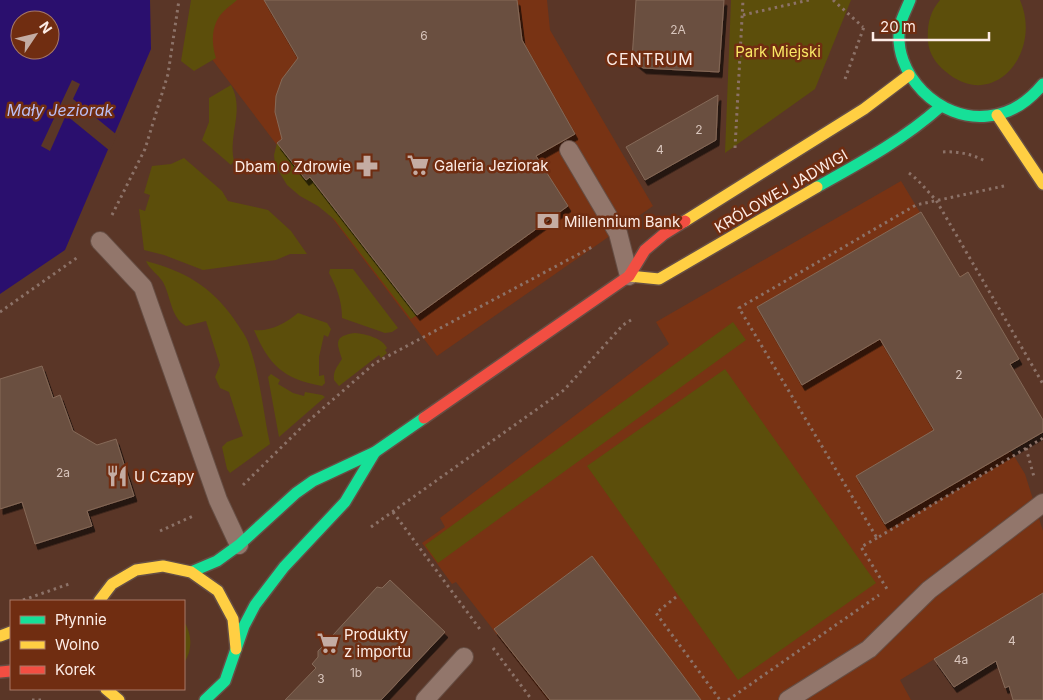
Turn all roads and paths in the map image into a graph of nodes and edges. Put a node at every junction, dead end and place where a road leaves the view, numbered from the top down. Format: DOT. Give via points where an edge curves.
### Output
graph roads {
  1 [pos="178,0"];
  2 [pos="743,0"];
  3 [pos="809,0"];
  4 [pos="833,0"];
  5 [pos="910,0"];
  6 [pos="743,15"];
  7 [pos="867,18"];
  8 [pos="863,27"];
  9 [pos="909,75"];
  10 [pos="844,79"];
  11 [pos="1043,85"];
  12 [pos="940,107"];
  13 [pos="997,115"];
  14 [pos="569,150"];
  15 [pos="935,153"];
  16 [pos="734,157"];
  17 [pos="986,162"];
  18 [pos="917,178"];
  19 [pos="1013,184"];
  20 [pos="1043,184"];
  21 [pos="936,200"];
  22 [pos="618,233"];
  23 [pos="100,241"];
  24 [pos="629,276"];
  25 [pos="0,312"];
  26 [pos="636,316"];
  27 [pos="1043,384"];
  28 [pos="1043,438"];
  29 [pos="375,452"];
  30 [pos="218,500"];
  31 [pos="1043,503"];
  32 [pos="393,512"];
  33 [pos="370,528"];
  34 [pos="151,535"];
  35 [pos="877,538"];
  36 [pos="239,545"];
  37 [pos="191,572"];
  38 [pos="71,583"];
  39 [pos="676,597"];
  40 [pos="25,600"];
  41 [pos="100,600"];
  42 [pos="486,638"];
  43 [pos="491,645"];
  44 [pos="236,651"];
  45 [pos="464,657"];
  46 [pos="107,690"];
  47 [pos="38,698"];
  48 [pos="43,700"];
  49 [pos="119,700"];
  50 [pos="205,700"];
  51 [pos="426,700"];
  52 [pos="532,700"];
  53 [pos="720,700"];
  54 [pos="728,700"];
  55 [pos="788,700"];
  1 -- 23 [label="path" via="168,74 144,149"];
  2 -- 6 [label="path"];
  3 -- 6 [label="path"];
  4 -- 8 [label="path"];
  5 -- 9 [label="street" via="902,20 900,39 902,58"];
  6 -- 16 [label="path"];
  7 -- 8 [label="path"];
  8 -- 10 [label="path"];
  9 -- 12 [label="street" via="922,93"];
  9 -- 24 [label="street, KRÓLOWEJ JADWIGI" via="864,109 664,234 645,250"];
  11 -- 13 [label="street" via="1022,104"];
  12 -- 13 [label="street" via="968,116"];
  12 -- 24 [label="street, KRÓLOWEJ JADWIGI" via="919,126 884,149 659,280"];
  13 -- 20 [label="street"];
  14 -- 22 [label="lane"];
  15 -- 17 [label="path" via="955,151"];
  18 -- 21 [label="path"];
  19 -- 21 [label="path"];
  21 -- 27 [label="path"];
  21 -- 35 [label="path" via="916,205 739,308"];
  22 -- 24 [label="lane"];
  22 -- 30 [label="path" via="375,363 306,423 246,482"];
  23 -- 25 [label="path"];
  23 -- 30 [label="lane" via="142,287"];
  24 -- 29 [label="street, KRÓLOWEJ JADWIGI"];
  26 -- 32 [label="path" via="623,325 564,390"];
  28 -- 35 [label="path"];
  29 -- 36 [label="street, KRÓLOWEJ JADWIGI" via="313,481"];
  29 -- 44 [label="street, KRÓLOWEJ JADWIGI" via="346,502 284,567 255,605"];
  30 -- 34 [label="path" via="193,516"];
  30 -- 36 [label="lane"];
  31 -- 55 [label="lane" via="929,590 869,649"];
  32 -- 33 [label="path"];
  32 -- 42 [label="path"];
  35 -- 54 [label="path" via="861,547 887,589"];
  36 -- 37 [label="street, KRÓLOWEJ JADWIGI" via="217,561"];
  37 -- 41 [label="street" via="163,566 136,570 112,584"];
  37 -- 44 [label="street" via="218,591 233,619"];
  38 -- 40 [label="path"];
  39 -- 53 [label="path" via="656,613"];
  43 -- 52 [label="path"];
  44 -- 50 [label="street, KRÓLOWEJ JADWIGI" via="225,681"];
  45 -- 51 [label="lane"];
  46 -- 49 [label="street"];
  47 -- 48 [label="path"];
}
